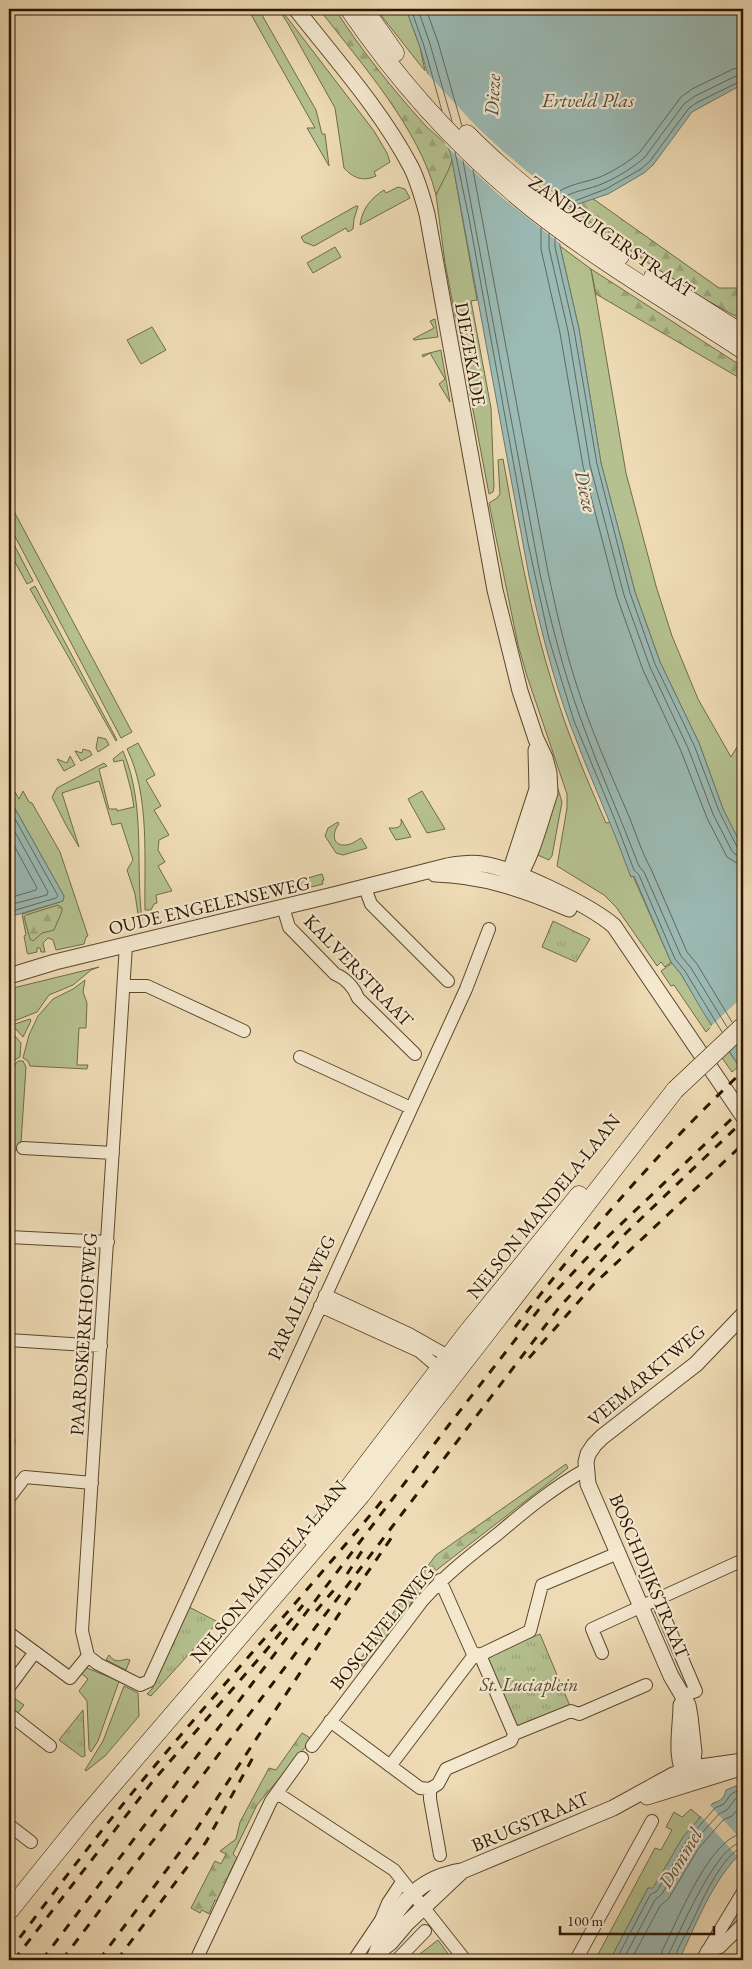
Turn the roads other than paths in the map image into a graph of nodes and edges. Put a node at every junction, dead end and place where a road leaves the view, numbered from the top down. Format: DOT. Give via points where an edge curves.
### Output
graph roads {
  1 [pos="296,9"];
  2 [pos="349,9"];
  3 [pos="364,9"];
  4 [pos="576,234"];
  5 [pos="743,334"];
  6 [pos="743,350"];
  7 [pos="514,878"];
  8 [pos="365,888"];
  9 [pos="284,907"];
  10 [pos="490,929"];
  11 [pos="126,945"];
  12 [pos="55,962"];
  13 [pos="9,967"];
  14 [pos="9,976"];
  15 [pos="448,981"];
  16 [pos="124,986"];
  17 [pos="743,1026"];
  18 [pos="244,1031"];
  19 [pos="415,1054"];
  20 [pos="300,1056"];
  21 [pos="411,1108"];
  22 [pos="743,1116"];
  23 [pos="23,1148"];
  24 [pos="113,1153"];
  25 [pos="9,1237"];
  26 [pos="108,1242"];
  27 [pos="323,1301"];
  28 [pos="743,1316"];
  29 [pos="9,1340"];
  30 [pos="101,1346"];
  31 [pos="450,1367"];
  32 [pos="585,1470"];
  33 [pos="92,1483"];
  34 [pos="9,1498"];
  35 [pos="618,1553"];
  36 [pos="743,1560"];
  37 [pos="440,1580"];
  38 [pos="657,1600"];
  39 [pos="641,1608"];
  40 [pos="9,1633"];
  41 [pos="35,1652"];
  42 [pos="602,1653"];
  43 [pos="478,1655"];
  44 [pos="88,1656"];
  45 [pos="646,1686"];
  46 [pos="9,1687"];
  47 [pos="682,1696"];
  48 [pos="9,1714"];
  49 [pos="330,1722"];
  50 [pos="514,1734"];
  51 [pos="50,1746"];
  52 [pos="312,1746"];
  53 [pos="302,1758"];
  54 [pos="743,1761"];
  55 [pos="390,1766"];
  56 [pos="743,1766"];
  57 [pos="686,1773"];
  58 [pos="107,1784"];
  59 [pos="430,1789"];
  60 [pos="277,1793"];
  61 [pos="613,1808"];
  62 [pos="652,1821"];
  63 [pos="9,1825"];
  64 [pos="31,1842"];
  65 [pos="440,1855"];
  66 [pos="462,1871"];
  67 [pos="407,1887"];
  68 [pos="743,1892"];
  69 [pos="9,1896"];
  70 [pos="424,1908"];
  71 [pos="9,1912"];
  72 [pos="743,1924"];
  73 [pos="425,1931"];
  74 [pos="705,1956"];
  75 [pos="375,1957"];
  76 [pos="196,1960"];
  77 [pos="354,1960"];
  78 [pos="396,1960"];
  79 [pos="465,1960"];
  80 [pos="576,1960"];
  1 -- 7 [label="street, DIEZEKADE" via="392,135 412,168 424,203 506,640 536,739 550,773 550,793"];
  2 -- 4 [label="main road, ZANDZUIGERSTRAAT" via="391,67 475,159 504,185"];
  3 -- 4 [label="main road, ZANDZUIGERSTRAAT" via="398,56 477,144"];
  4 -- 5 [label="main road, ZANDZUIGERSTRAAT"];
  4 -- 6 [label="main road, ZANDZUIGERSTRAAT"];
  7 -- 8 [label="street, OUDE ENGELENSEWEG" via="418,874"];
  7 -- 22 [label="street" via="624,942"];
  8 -- 9 [label="street, OUDE ENGELENSEWEG"];
  8 -- 15 [label="street" via="371,904"];
  9 -- 11 [label="street, OUDE ENGELENSEWEG"];
  9 -- 19 [label="street, KALVERSTRAAT" via="289,927"];
  10 -- 21 [label="street, PARALLELWEG"];
  11 -- 12 [label="street, OUDE ENGELENSEWEG"];
  11 -- 16 [label="street, PAARDSKERKHOFWEG"];
  12 -- 13 [label="street"];
  12 -- 14 [label="street, OUDE ENGELENSEWEG"];
  16 -- 18 [label="street" via="147,986"];
  16 -- 24 [label="street, PAARDSKERKHOFWEG"];
  17 -- 31 [label="main road, NELSON MANDELA-LAAN, bridge" via="675,1090"];
  20 -- 21 [label="street"];
  21 -- 27 [label="street, PARALLELWEG"];
  23 -- 24 [label="street"];
  24 -- 26 [label="street, PAARDSKERKHOFWEG"];
  25 -- 26 [label="street"];
  26 -- 30 [label="street, PAARDSKERKHOFWEG"];
  27 -- 31 [label="street" via="409,1334"];
  27 -- 44 [label="street, PARALLELWEG" via="149,1681 140,1685"];
  28 -- 32 [label="street, VEEMARKTWEG" via="696,1364 602,1437 588,1454"];
  29 -- 30 [label="street"];
  30 -- 33 [label="street, PAARDSKERKHOFWEG"];
  31 -- 58 [label="main road, NELSON MANDELA-LAAN" via="361,1495"];
  32 -- 35 [label="street, BOSCHDIJKSTRAAT"];
  32 -- 37 [label="street, BOSCHVELDWEG" via="534,1504"];
  33 -- 34 [label="street" via="25,1477"];
  33 -- 44 [label="street, PAARDSKERKHOFWEG" via="82,1631"];
  35 -- 39 [label="street, BOSCHDIJKSTRAAT"];
  35 -- 43 [label="street" via="542,1585 530,1631"];
  36 -- 38 [label="street"];
  37 -- 43 [label="street" via="472,1652"];
  37 -- 49 [label="street, BOSCHVELDWEG"];
  38 -- 39 [label="street"];
  38 -- 47 [label="street, BOSCHDIJKSTRAAT" via="696,1691"];
  39 -- 42 [label="street" via="592,1630"];
  39 -- 47 [label="street, BOSCHDIJKSTRAAT"];
  40 -- 41 [label="street"];
  41 -- 44 [label="street" via="70,1678"];
  41 -- 46 [label="street"];
  43 -- 50 [label="street"];
  43 -- 55 [label="street"];
  45 -- 50 [label="street" via="579,1714 571,1711"];
  47 -- 57 [label="street, BOSCHDIJKSTRAAT"];
  47 -- 57 [label="street, BOSCHDIJKSTRAAT" via="688,1705 694,1752"];
  48 -- 51 [label="street"];
  49 -- 52 [label="street, BOSCHVELDWEG"];
  49 -- 55 [label="street"];
  50 -- 59 [label="street" via="511,1741 446,1769 438,1784"];
  53 -- 60 [label="street"];
  54 -- 57 [label="street"];
  55 -- 59 [label="street" via="420,1788"];
  56 -- 57 [label="street" via="732,1771"];
  57 -- 61 [label="street, BRUGSTRAAT"];
  57 -- 61 [label="street, BRUGSTRAAT"];
  58 -- 69 [label="main road"];
  58 -- 71 [label="main road"];
  59 -- 65 [label="street"];
  60 -- 67 [label="street" via="394,1870"];
  60 -- 76 [label="street"];
  61 -- 66 [label="street, BRUGSTRAAT"];
  62 -- 80 [label="street"];
  63 -- 64 [label="street"];
  66 -- 67 [label="street"];
  66 -- 70 [label="street"];
  67 -- 70 [label="street"];
  67 -- 75 [label="street" via="402,1904 382,1936"];
  67 -- 77 [label="street" via="388,1903 381,1920"];
  68 -- 74 [label="street"];
  70 -- 75 [label="street"];
  70 -- 79 [label="street"];
  72 -- 74 [label="street" via="720,1947"];
  73 -- 78 [label="street"];
}
